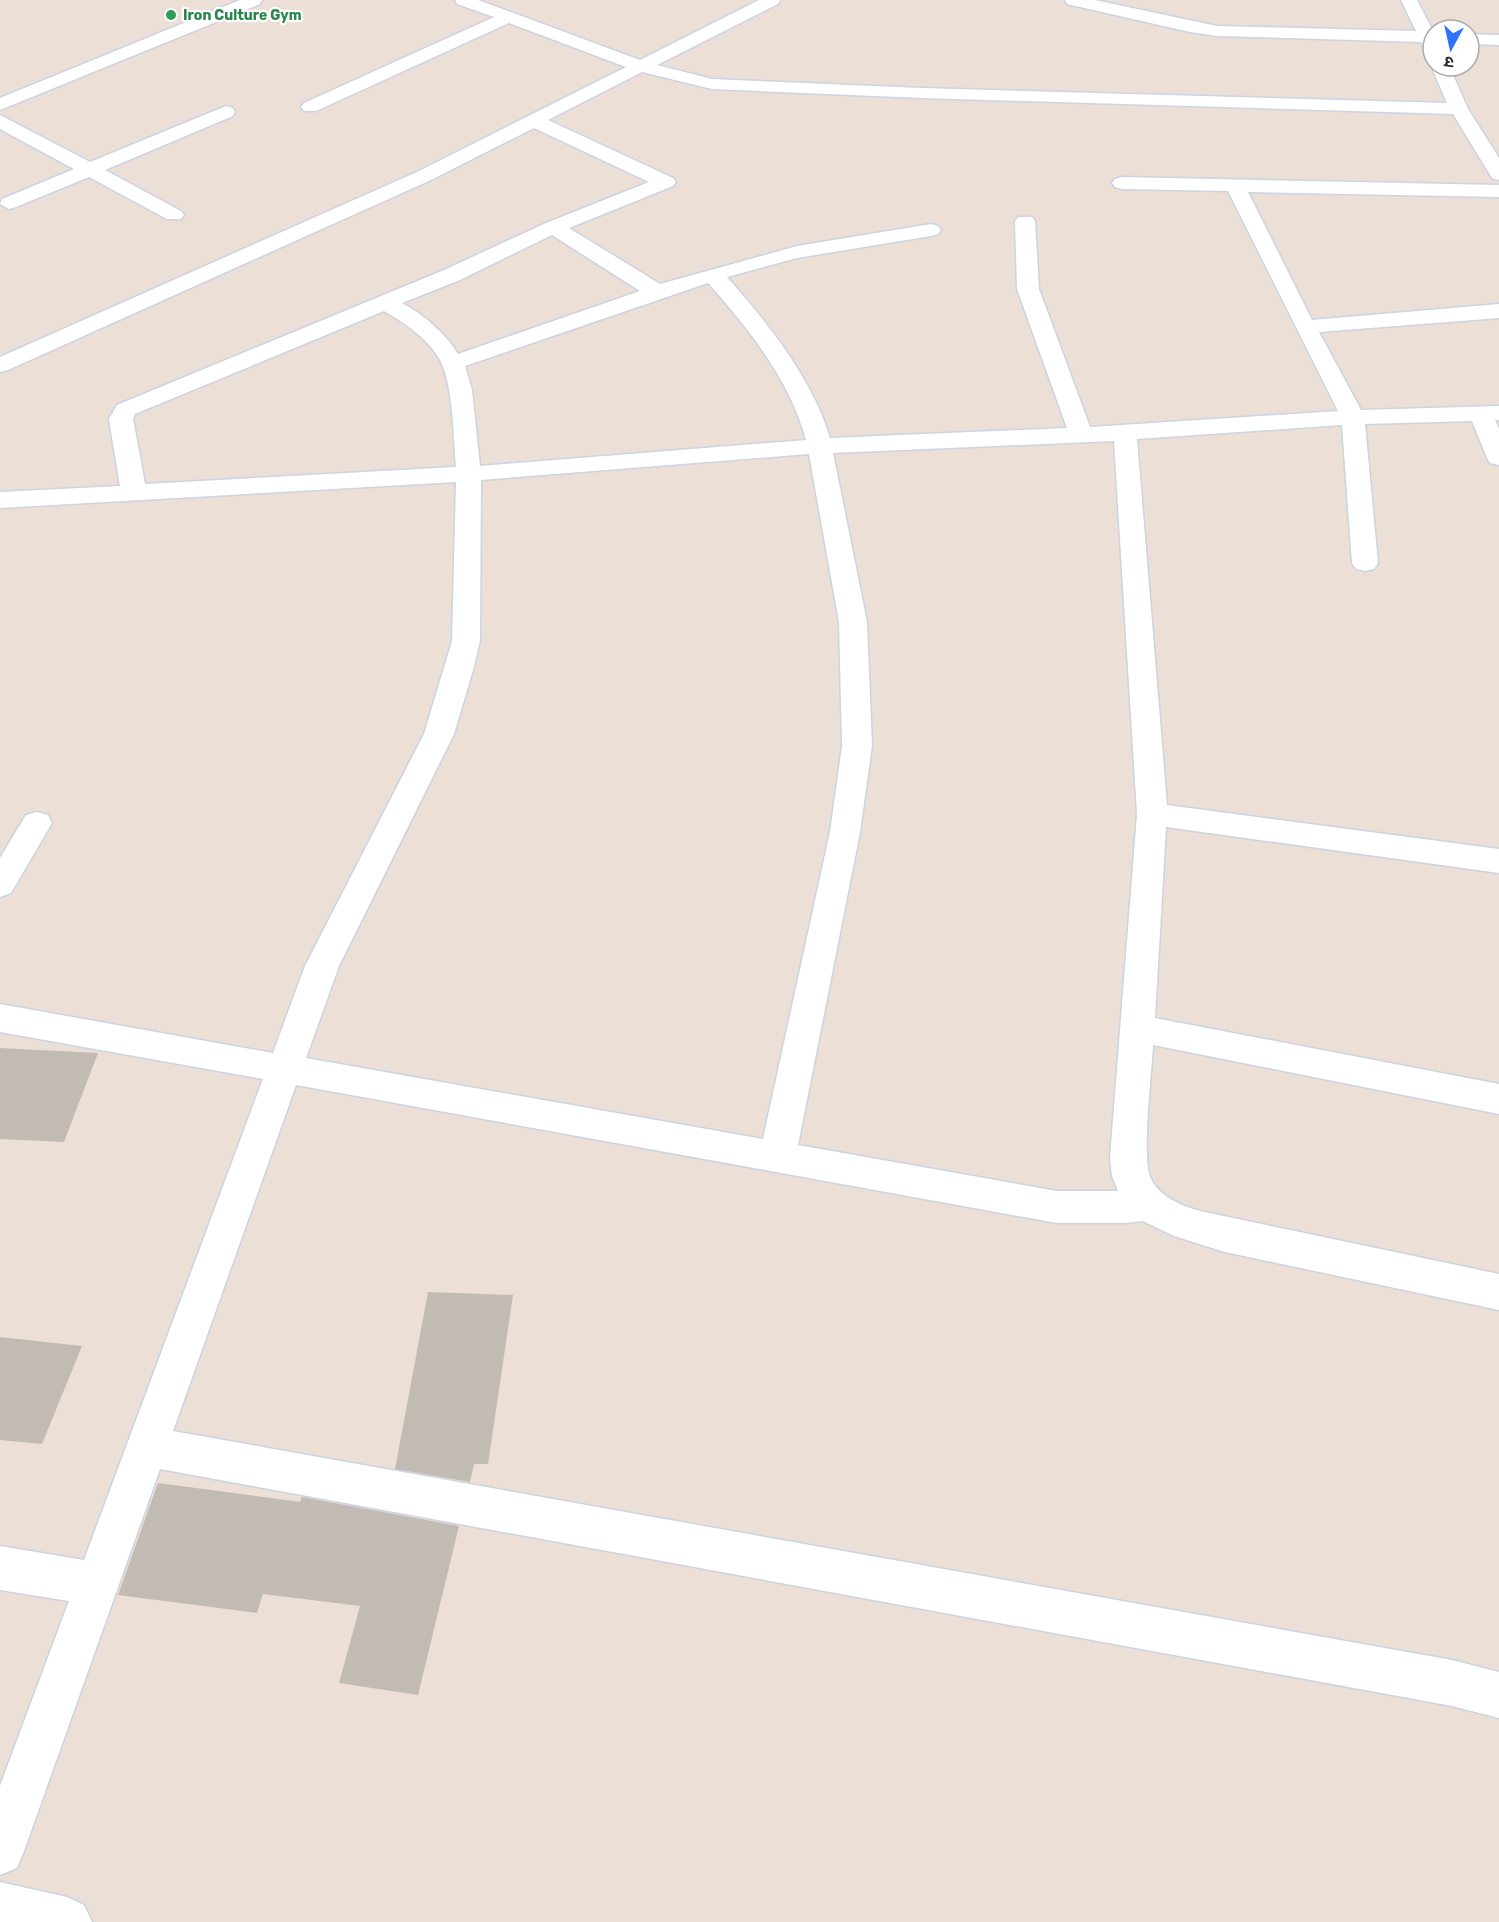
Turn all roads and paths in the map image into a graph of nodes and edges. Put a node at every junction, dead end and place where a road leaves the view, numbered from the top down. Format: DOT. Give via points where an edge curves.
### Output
graph roads {
  1 [pos="254,0"];
  2 [pos="463,0"];
  3 [pos="772,0"];
  4 [pos="1073,0"];
  5 [pos="1409,0"];
  6 [pos="510,16"];
  7 [pos="1421,21"];
  8 [pos="1481,39"];
  9 [pos="1499,40"];
  10 [pos="1421,41"];
  11 [pos="642,67"];
  12 [pos="1446,78"];
  13 [pos="0,88"];
  14 [pos="20,97"];
  15 [pos="0,105"];
  16 [pos="310,107"];
  17 [pos="1460,109"];
  18 [pos="226,111"];
  19 [pos="0,121"];
  20 [pos="534,121"];
  21 [pos="91,170"];
  22 [pos="1499,174"];
  23 [pos="1122,183"];
  24 [pos="1234,186"];
  25 [pos="1499,191"];
  26 [pos="9,203"];
  27 [pos="174,215"];
  28 [pos="1025,221"];
  29 [pos="553,227"];
  30 [pos="931,230"];
  31 [pos="713,275"];
  32 [pos="659,293"];
  33 [pos="385,303"];
  34 [pos="1499,311"];
  35 [pos="1305,327"];
  36 [pos="453,363"];
  37 [pos="0,365"];
  38 [pos="1490,414"];
  39 [pos="1353,417"];
  40 [pos="1125,433"];
  41 [pos="1081,434"];
  42 [pos="820,446"];
  43 [pos="1499,458"];
  44 [pos="469,474"];
  45 [pos="134,493"];
  46 [pos="0,500"];
  47 [pos="1365,563"];
  48 [pos="1152,813"];
  49 [pos="37,823"];
  50 [pos="1499,861"];
  51 [pos="0,885"];
  52 [pos="0,1018"];
  53 [pos="1137,1028"];
  54 [pos="285,1069"];
  55 [pos="1499,1099"];
  56 [pos="777,1157"];
  57 [pos="1146,1204"];
  58 [pos="1499,1292"];
  59 [pos="148,1447"];
  60 [pos="0,1568"];
  61 [pos="97,1584"];
  62 [pos="1499,1695"];
  63 [pos="0,1851"];
  64 [pos="0,1907"];
  65 [pos="67,1922"];
  1 -- 14 [label="street"];
  2 -- 6 [label="street"];
  3 -- 11 [label="street"];
  4 -- 10 [label="street" via="1217,31"];
  5 -- 7 [label="street"];
  6 -- 11 [label="street"];
  6 -- 16 [label="street"];
  8 -- 9 [label="street"];
  11 -- 17 [label="street" via="697,82 727,85"];
  11 -- 20 [label="street"];
  12 -- 17 [label="street"];
  13 -- 14 [label="street"];
  14 -- 15 [label="street"];
  17 -- 22 [label="street"];
  18 -- 21 [label="street"];
  19 -- 21 [label="street"];
  20 -- 29 [label="street" via="666,182"];
  20 -- 37 [label="street" via="413,180"];
  21 -- 26 [label="street"];
  21 -- 27 [label="street"];
  23 -- 24 [label="street"];
  24 -- 25 [label="street"];
  24 -- 35 [label="street"];
  28 -- 41 [label="street" via="1029,289"];
  29 -- 32 [label="street"];
  29 -- 33 [label="street"];
  30 -- 31 [label="street" via="822,247"];
  31 -- 32 [label="street"];
  31 -- 42 [label="street" via="752,319 795,385 812,417"];
  32 -- 36 [label="street"];
  33 -- 36 [label="street" via="406,314 434,338"];
  33 -- 45 [label="street" via="125,410 121,419"];
  34 -- 35 [label="street"];
  35 -- 39 [label="street"];
  36 -- 44 [label="street" via="460,390"];
  38 -- 39 [label="street"];
  38 -- 43 [label="street"];
  39 -- 40 [label="street"];
  39 -- 47 [label="street"];
  40 -- 41 [label="street"];
  40 -- 48 [label="street"];
  41 -- 42 [label="street"];
  42 -- 44 [label="street"];
  42 -- 56 [label="street" via="853,622 857,746 844,832"];
  44 -- 45 [label="street"];
  44 -- 54 [label="street" via="466,641 459,670 439,734 322,966"];
  45 -- 46 [label="street"];
  48 -- 50 [label="street"];
  48 -- 53 [label="street"];
  49 -- 51 [label="street"];
  52 -- 54 [label="street"];
  53 -- 55 [label="street"];
  53 -- 57 [label="street" via="1128,1158 1133,1184"];
  54 -- 56 [label="street"];
  54 -- 59 [label="street"];
  56 -- 57 [label="street" via="1057,1207"];
  57 -- 58 [label="street" via="1184,1223 1226,1235"];
  59 -- 61 [label="street"];
  59 -- 62 [label="street" via="1440,1680"];
  60 -- 61 [label="street"];
  61 -- 63 [label="street"];
  64 -- 65 [label="street"];
}
